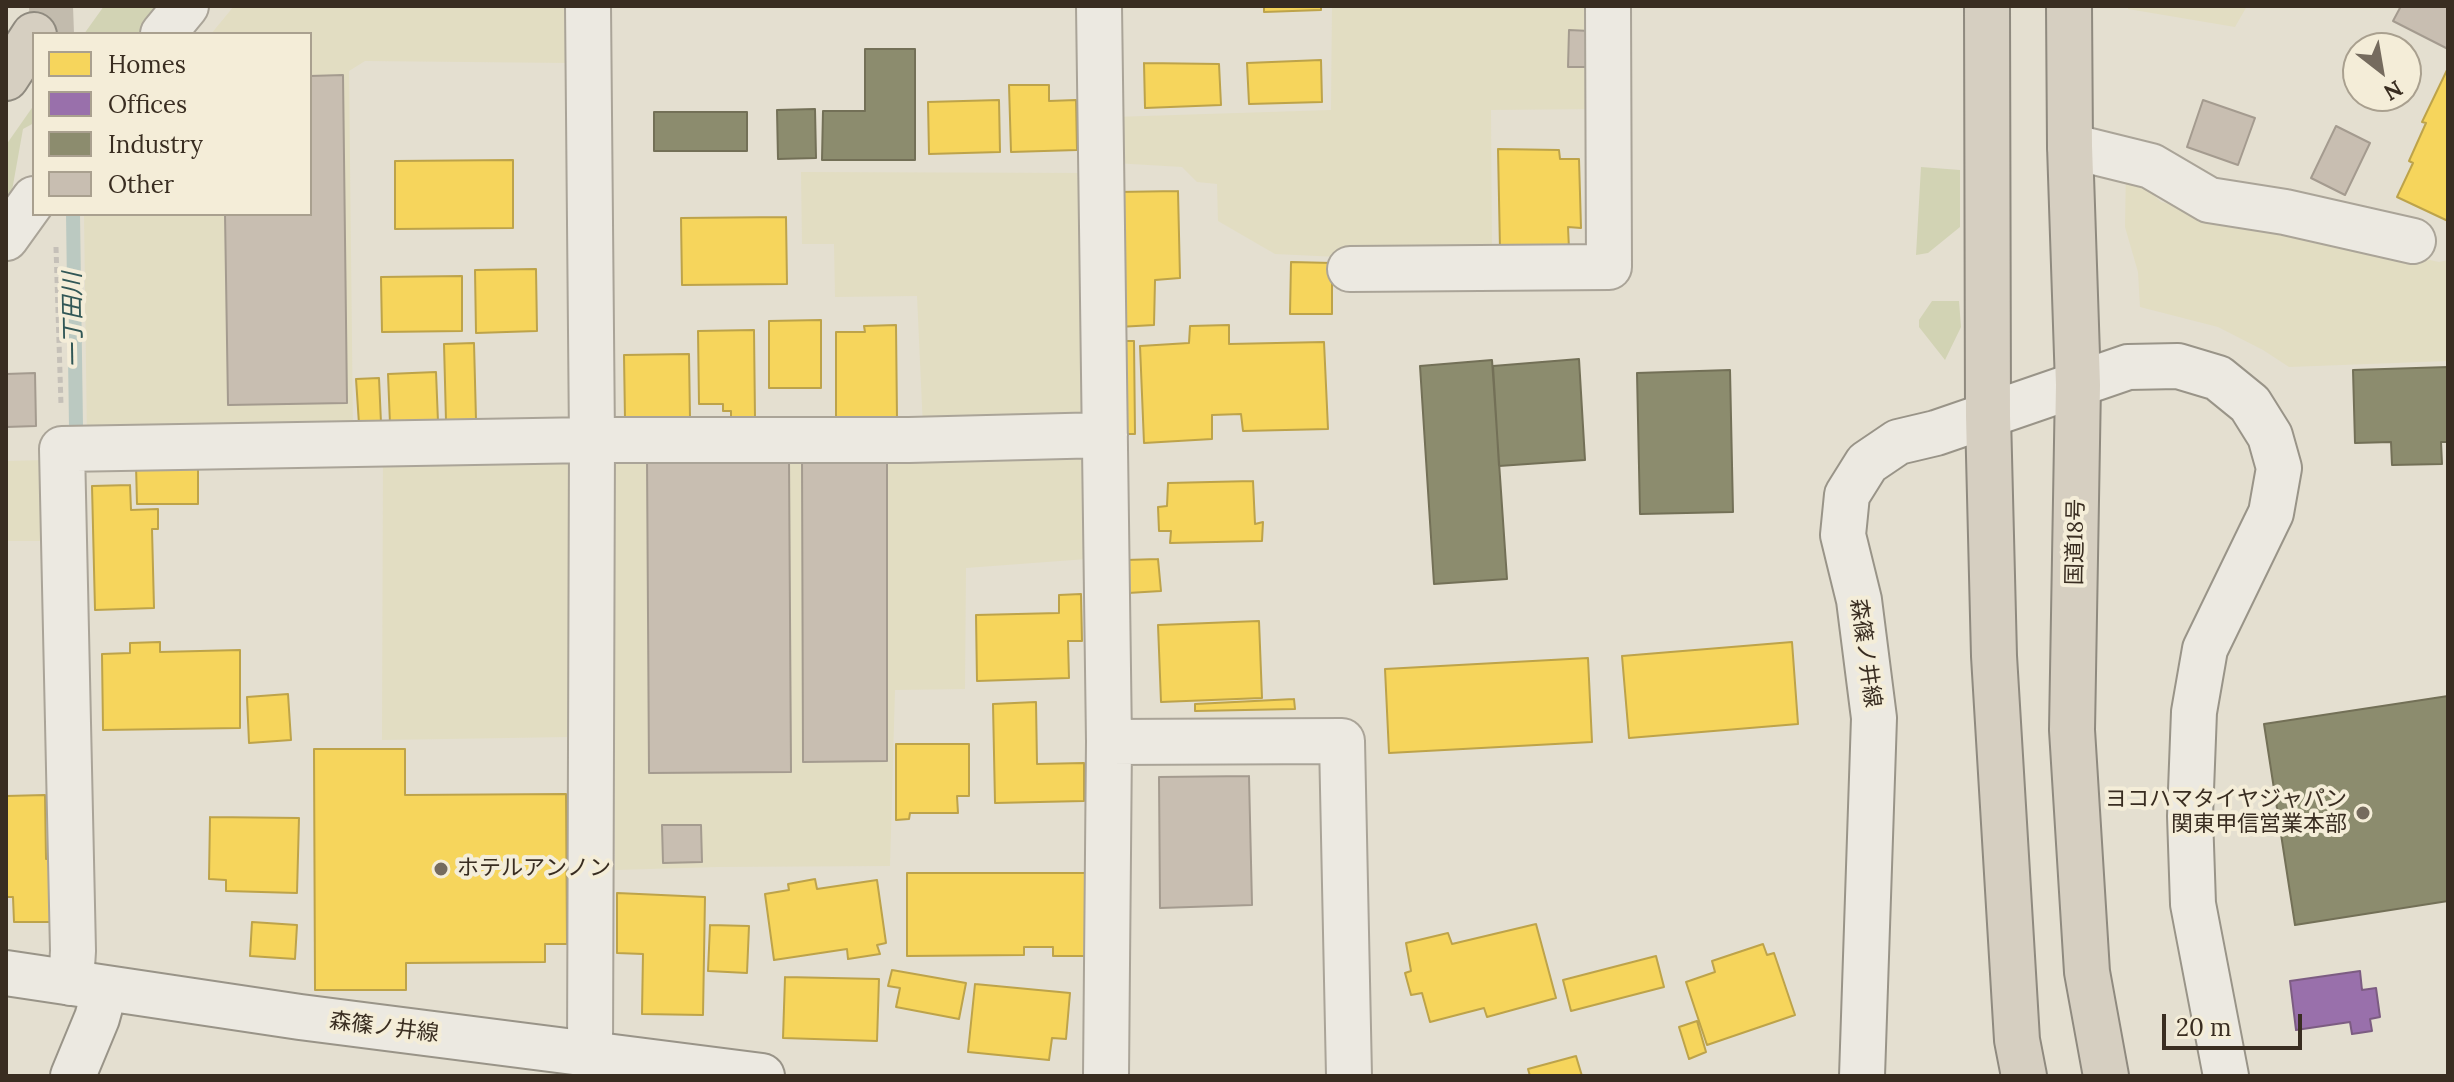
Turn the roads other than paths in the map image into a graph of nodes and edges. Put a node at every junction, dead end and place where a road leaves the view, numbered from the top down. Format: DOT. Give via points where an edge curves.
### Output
graph roads {
  1 [pos="53,6"];
  2 [pos="186,6"];
  3 [pos="588,6"];
  4 [pos="1099,6"];
  5 [pos="1608,6"];
  6 [pos="1987,6"];
  7 [pos="2069,6"];
  8 [pos="36,32"];
  9 [pos="165,32"];
  10 [pos="32,38"];
  11 [pos="6,78"];
  12 [pos="2070,146"];
  13 [pos="32,202"];
  14 [pos="6,238"];
  15 [pos="2413,241"];
  16 [pos="1350,269"];
  17 [pos="2078,385"];
  18 [pos="1988,416"];
  19 [pos="1105,435"];
  20 [pos="592,440"];
  21 [pos="1109,742"];
  22 [pos="6,973"];
  23 [pos="88,986"];
  24 [pos="590,1053"];
  25 [pos="73,1076"];
  26 [pos="762,1076"];
  27 [pos="1106,1076"];
  28 [pos="1349,1076"];
  29 [pos="1862,1076"];
  30 [pos="2024,1076"];
  31 [pos="2106,1076"];
  32 [pos="2226,1076"];
  1 -- 8 [label="highway"];
  2 -- 9 [label="street"];
  3 -- 20 [label="street"];
  4 -- 19 [label="street"];
  5 -- 16 [label="street" via="1609,267"];
  6 -- 18 [label="highway"];
  7 -- 12 [label="highway, 国道18号"];
  10 -- 11 [label="highway"];
  12 -- 15 [label="street" via="2151,166 2209,200"];
  12 -- 17 [label="highway, 国道18号"];
  13 -- 14 [label="street"];
  17 -- 18 [label="street, 森篠ノ井線"];
  17 -- 31 [label="highway, 国道18号" via="2072,730 2087,972"];
  17 -- 32 [label="street, 森篠ノ井線" via="2128,367 2178,366 2218,378 2250,404 2270,436 2279,468 2271,513 2205,649 2194,712 2193,904"];
  18 -- 29 [label="street, 森篠ノ井線" via="1898,442 1867,463 1847,495 1843,535 1859,600 1874,718"];
  18 -- 30 [label="highway" via="1995,672 2017,1040"];
  19 -- 20 [label="street"];
  19 -- 21 [label="street"];
  20 -- 23 [label="street" via="62,449 73,951"];
  20 -- 24 [label="street"];
  21 -- 27 [label="street"];
  21 -- 28 [label="street" via="1342,741"];
  22 -- 23 [label="street, 森篠ノ井線"];
  23 -- 24 [label="street, 森篠ノ井線"];
  23 -- 25 [label="street" via="97,1018"];
  24 -- 26 [label="street, 森篠ノ井線"];
}
